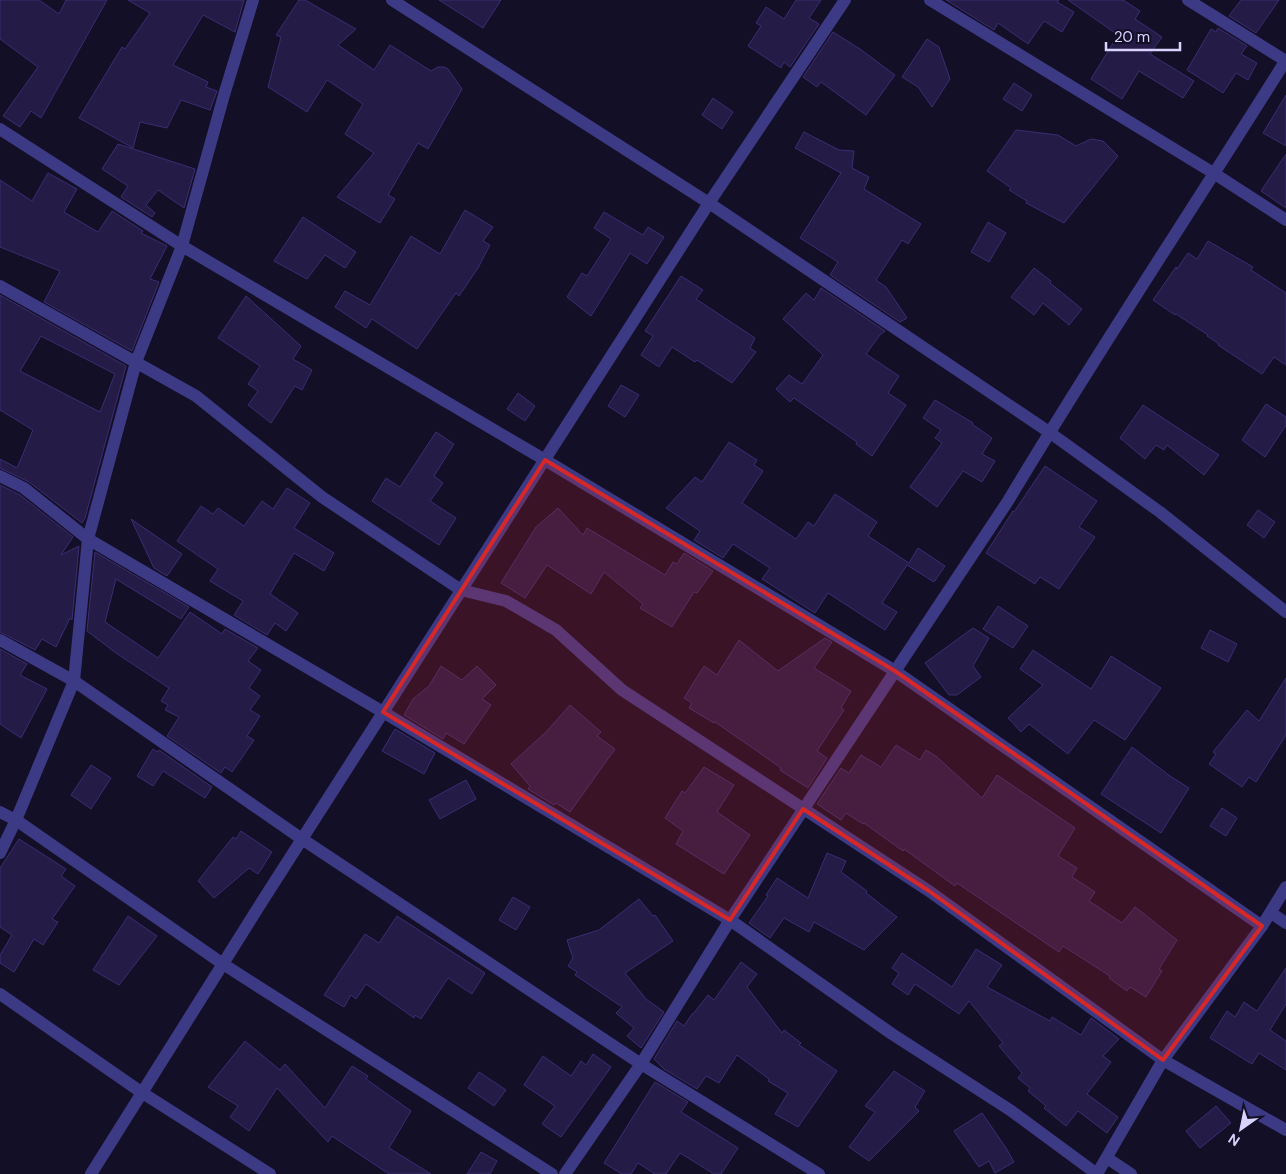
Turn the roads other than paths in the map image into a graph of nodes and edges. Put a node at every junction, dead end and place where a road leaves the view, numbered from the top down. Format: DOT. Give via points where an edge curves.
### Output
graph roads {
  1 [pos="252,0"];
  2 [pos="392,0"];
  3 [pos="845,0"];
  4 [pos="930,0"];
  5 [pos="1188,0"];
  6 [pos="1286,60"];
  7 [pos="0,129"];
  8 [pos="1215,174"];
  9 [pos="709,203"];
  10 [pos="1286,220"];
  11 [pos="182,246"];
  12 [pos="0,286"];
  13 [pos="136,362"];
  14 [pos="1049,432"];
  15 [pos="545,460"];
  16 [pos="0,476"];
  17 [pos="88,539"];
  18 [pos="461,590"];
  19 [pos="1286,612"];
  20 [pos="0,640"];
  21 [pos="895,671"];
  22 [pos="74,681"];
  23 [pos="383,712"];
  24 [pos="803,808"];
  25 [pos="0,812"];
  26 [pos="16,820"];
  27 [pos="302,839"];
  28 [pos="0,853"];
  29 [pos="1286,888"];
  30 [pos="1270,913"];
  31 [pos="730,920"];
  32 [pos="1286,924"];
  33 [pos="1262,926"];
  34 [pos="223,964"];
  35 [pos="0,994"];
  36 [pos="1163,1060"];
  37 [pos="641,1064"];
  38 [pos="141,1092"];
  39 [pos="1286,1130"];
  40 [pos="1107,1158"];
  41 [pos="90,1174"];
  42 [pos="270,1174"];
  43 [pos="552,1174"];
  44 [pos="566,1174"];
  45 [pos="819,1174"];
  46 [pos="1097,1174"];
  47 [pos="1131,1174"];
  1 -- 11 [label="street"];
  2 -- 9 [label="street"];
  3 -- 9 [label="street"];
  4 -- 8 [label="street"];
  5 -- 6 [label="street"];
  6 -- 8 [label="street"];
  7 -- 11 [label="street"];
  8 -- 10 [label="street"];
  8 -- 14 [label="street"];
  9 -- 14 [label="street"];
  9 -- 15 [label="street"];
  11 -- 13 [label="street"];
  11 -- 15 [label="street"];
  12 -- 13 [label="street"];
  13 -- 17 [label="street"];
  13 -- 18 [label="street" via="196,396 322,497"];
  14 -- 19 [label="street" via="1160,512"];
  14 -- 21 [label="street" via="1008,501"];
  15 -- 18 [label="street"];
  15 -- 21 [label="street"];
  16 -- 17 [label="street" via="24,488"];
  17 -- 22 [label="street"];
  17 -- 23 [label="street"];
  18 -- 23 [label="street"];
  18 -- 24 [label="street" via="506,601 556,630 622,690"];
  20 -- 22 [label="street"];
  21 -- 24 [label="street"];
  21 -- 33 [label="street"];
  22 -- 26 [label="street"];
  22 -- 27 [label="street"];
  23 -- 27 [label="street"];
  23 -- 31 [label="street"];
  24 -- 31 [label="street"];
  24 -- 36 [label="street" via="929,891"];
  25 -- 26 [label="street"];
  26 -- 28 [label="street"];
  26 -- 34 [label="street"];
  27 -- 34 [label="street"];
  27 -- 37 [label="street"];
  29 -- 30 [label="street"];
  30 -- 32 [label="street"];
  30 -- 33 [label="street"];
  31 -- 37 [label="street"];
  31 -- 46 [label="street" via="892,1034 1010,1110"];
  33 -- 36 [label="street"];
  34 -- 38 [label="street"];
  34 -- 43 [label="street"];
  35 -- 38 [label="street"];
  36 -- 39 [label="street"];
  36 -- 40 [label="street"];
  37 -- 44 [label="street"];
  37 -- 45 [label="street"];
  38 -- 41 [label="street"];
  38 -- 42 [label="street"];
  40 -- 46 [label="street"];
  40 -- 47 [label="street"];
}
